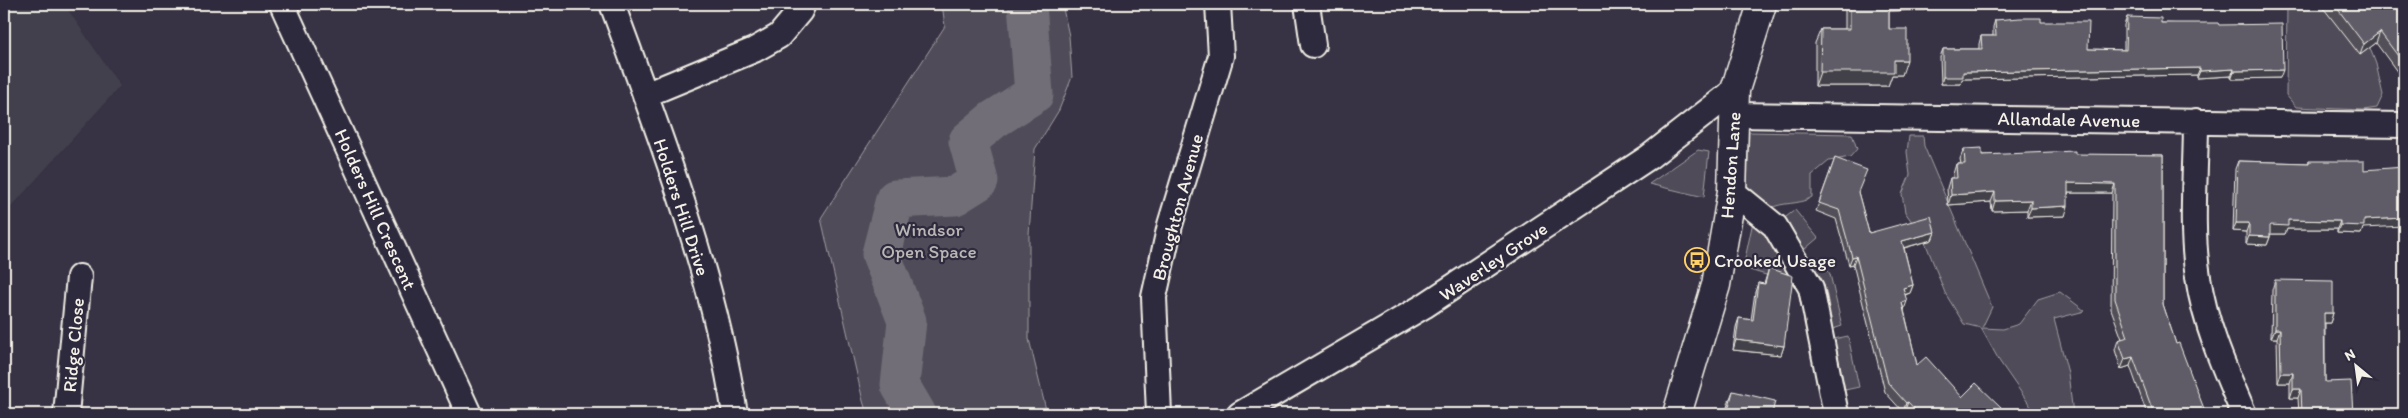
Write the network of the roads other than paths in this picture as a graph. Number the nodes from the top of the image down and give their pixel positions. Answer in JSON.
{"nodes":[{"id":1,"x":282,"y":4,"type":"edge"},
{"id":2,"x":612,"y":4,"type":"edge"},
{"id":3,"x":803,"y":4,"type":"edge"},
{"id":4,"x":1218,"y":4,"type":"edge"},
{"id":5,"x":1307,"y":4,"type":"edge"},
{"id":6,"x":1762,"y":4,"type":"edge"},
{"id":7,"x":1313,"y":45,"type":"dead end"},
{"id":8,"x":645,"y":95,"type":"junction"},
{"id":9,"x":1734,"y":102,"type":"junction"},
{"id":10,"x":2196,"y":121,"type":"junction"},
{"id":11,"x":2404,"y":125,"type":"edge"},
{"id":12,"x":1732,"y":192,"type":"junction"},
{"id":13,"x":79,"y":277,"type":"dead end"},
{"id":14,"x":66,"y":414,"type":"edge"},
{"id":15,"x":469,"y":414,"type":"edge"},
{"id":16,"x":735,"y":414,"type":"edge"},
{"id":17,"x":1159,"y":414,"type":"edge"},
{"id":18,"x":1240,"y":414,"type":"edge"},
{"id":19,"x":1677,"y":414,"type":"edge"},
{"id":20,"x":1836,"y":414,"type":"edge"},
{"id":21,"x":2244,"y":414,"type":"edge"}],
"edges":[{"from":1,"to":15,"type":"street","name":"Holders Hill Crescent"},
{"from":2,"to":8,"type":"street","name":"Holders Hill Drive"},
{"from":3,"to":8,"type":"street"},
{"from":4,"to":17,"type":"street","name":"Broughton Avenue"},
{"from":5,"to":7,"type":"street"},
{"from":6,"to":9,"type":"main road","name":"Hendon Lane"},
{"from":8,"to":16,"type":"street","name":"Holders Hill Drive"},
{"from":9,"to":10,"type":"street","name":"Allandale Avenue"},
{"from":9,"to":12,"type":"main road","name":"Hendon Lane"},
{"from":9,"to":18,"type":"street","name":"Waverley Grove"},
{"from":10,"to":11,"type":"street","name":"Allandale Avenue"},
{"from":10,"to":21,"type":"street"},
{"from":12,"to":19,"type":"main road","name":"Hendon Lane"},
{"from":12,"to":20,"type":"street"},
{"from":13,"to":14,"type":"street","name":"Ridge Close"}]}
